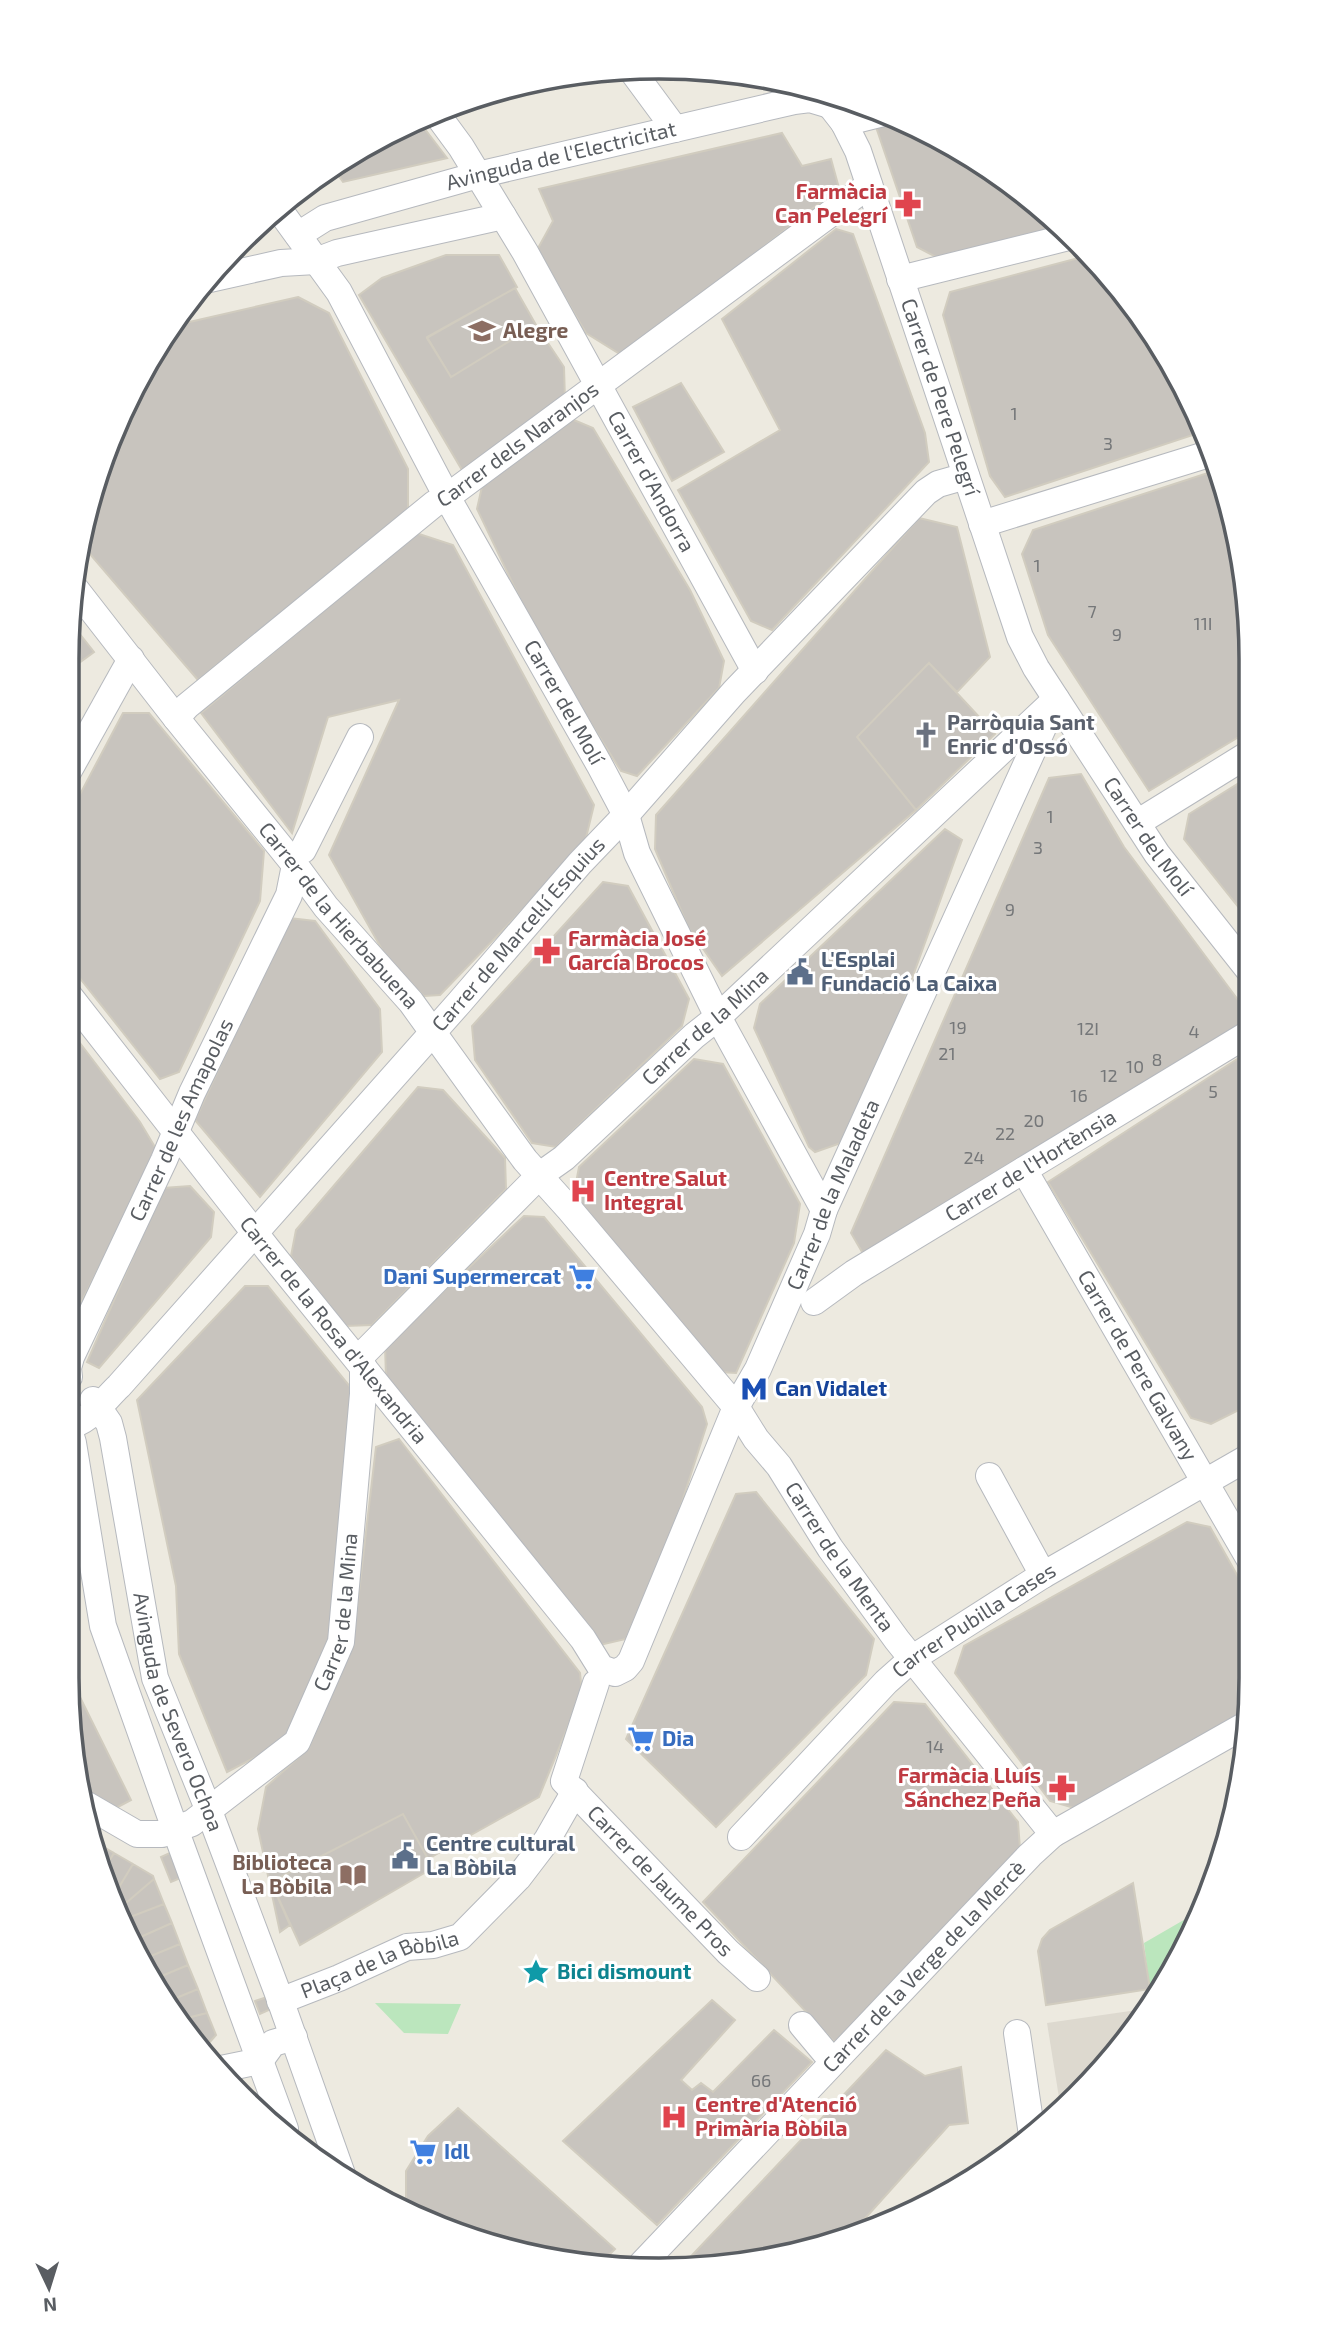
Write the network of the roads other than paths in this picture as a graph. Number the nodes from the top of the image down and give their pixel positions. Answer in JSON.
{"nodes":[{"id":1,"x":639,"y":80,"type":"edge"},
{"id":2,"x":809,"y":99,"type":"edge"},
{"id":3,"x":834,"y":107,"type":"edge"},
{"id":4,"x":442,"y":121,"type":"edge"},
{"id":5,"x":675,"y":129,"type":"junction"},
{"id":6,"x":478,"y":175,"type":"junction"},
{"id":7,"x":869,"y":186,"type":"junction"},
{"id":8,"x":284,"y":216,"type":"edge"},
{"id":9,"x":503,"y":216,"type":"junction"},
{"id":10,"x":298,"y":235,"type":"junction"},
{"id":11,"x":1059,"y":239,"type":"edge"},
{"id":12,"x":316,"y":261,"type":"junction"},
{"id":13,"x":223,"y":276,"type":"edge"},
{"id":14,"x":900,"y":279,"type":"junction"},
{"id":15,"x":597,"y":386,"type":"junction"},
{"id":16,"x":1202,"y":456,"type":"edge"},
{"id":17,"x":966,"y":476,"type":"junction"},
{"id":18,"x":447,"y":497,"type":"junction"},
{"id":19,"x":982,"y":524,"type":"junction"},
{"id":20,"x":82,"y":598,"type":"edge"},
{"id":21,"x":131,"y":659,"type":"junction"},
{"id":22,"x":755,"y":671,"type":"junction"},
{"id":23,"x":1056,"y":699,"type":"junction"},
{"id":24,"x":176,"y":719,"type":"junction"},
{"id":25,"x":359,"y":737,"type":"dead end"},
{"id":26,"x":79,"y":752,"type":"edge"},
{"id":27,"x":1239,"y":760,"type":"edge"},
{"id":28,"x":626,"y":815,"type":"junction"},
{"id":29,"x":1137,"y":823,"type":"junction"},
{"id":30,"x":299,"y":857,"type":"junction"},
{"id":31,"x":1239,"y":958,"type":"edge"},
{"id":32,"x":79,"y":1008,"type":"edge"},
{"id":33,"x":719,"y":1017,"type":"junction"},
{"id":34,"x":431,"y":1032,"type":"junction"},
{"id":35,"x":1239,"y":1039,"type":"edge"},
{"id":36,"x":176,"y":1131,"type":"junction"},
{"id":37,"x":1024,"y":1170,"type":"junction"},
{"id":38,"x":540,"y":1175,"type":"junction"},
{"id":39,"x":824,"y":1210,"type":"junction"},
{"id":40,"x":254,"y":1232,"type":"junction"},
{"id":41,"x":814,"y":1302,"type":"dead end"},
{"id":42,"x":79,"y":1340,"type":"edge"},
{"id":43,"x":360,"y":1362,"type":"junction"},
{"id":44,"x":79,"y":1381,"type":"edge"},
{"id":45,"x":736,"y":1407,"type":"junction"},
{"id":46,"x":80,"y":1417,"type":"edge"},
{"id":47,"x":1239,"y":1463,"type":"edge"},
{"id":48,"x":989,"y":1476,"type":"dead end"},
{"id":49,"x":79,"y":1480,"type":"edge"},
{"id":50,"x":1205,"y":1483,"type":"junction"},
{"id":51,"x":1239,"y":1541,"type":"edge"},
{"id":52,"x":1043,"y":1575,"type":"junction"},
{"id":53,"x":913,"y":1658,"type":"junction"},
{"id":54,"x":599,"y":1675,"type":"junction"},
{"id":55,"x":1237,"y":1730,"type":"edge"},
{"id":56,"x":570,"y":1786,"type":"junction"},
{"id":57,"x":94,"y":1809,"type":"edge"},
{"id":58,"x":209,"y":1811,"type":"junction"},
{"id":59,"x":175,"y":1829,"type":"junction"},
{"id":60,"x":1053,"y":1834,"type":"junction"},
{"id":61,"x":741,"y":1836,"type":"dead end"},
{"id":62,"x":757,"y":1978,"type":"dead end"},
{"id":63,"x":280,"y":2001,"type":"junction"},
{"id":64,"x":802,"y":2025,"type":"dead end"},
{"id":65,"x":1017,"y":2033,"type":"dead end"},
{"id":66,"x":294,"y":2037,"type":"junction"},
{"id":67,"x":260,"y":2061,"type":"junction"},
{"id":68,"x":833,"y":2062,"type":"junction"},
{"id":69,"x":229,"y":2067,"type":"edge"},
{"id":70,"x":309,"y":2078,"type":"junction"},
{"id":71,"x":271,"y":2092,"type":"junction"},
{"id":72,"x":281,"y":2118,"type":"edge"},
{"id":73,"x":1030,"y":2123,"type":"edge"},
{"id":74,"x":337,"y":2160,"type":"edge"},
{"id":75,"x":648,"y":2258,"type":"edge"}],
"edges":[{"from":1,"to":5,"type":"street"},
{"from":2,"to":5,"type":"street","name":"Avinguda de l'Electricitat"},
{"from":3,"to":7,"type":"street","name":"Carrer de Pere Pelegrí"},
{"from":4,"to":6,"type":"street","name":"Carrer d'Andorra"},
{"from":5,"to":6,"type":"street","name":"Avinguda de l'Electricitat"},
{"from":6,"to":9,"type":"street","name":"Carrer d'Andorra"},
{"from":6,"to":10,"type":"street","name":"Avinguda de l'Electricitat"},
{"from":7,"to":14,"type":"street","name":"Carrer de Pere Pelegrí"},
{"from":7,"to":15,"type":"street","name":"Carrer dels Naranjos"},
{"from":8,"to":10,"type":"street","name":"Carrer del Molí"},
{"from":9,"to":12,"type":"street","name":"Avinguda de l'Electricitat"},
{"from":9,"to":15,"type":"street","name":"Carrer d'Andorra"},
{"from":10,"to":12,"type":"street","name":"Carrer del Molí"},
{"from":11,"to":14,"type":"street"},
{"from":12,"to":13,"type":"street","name":"Avinguda de l'Electricitat"},
{"from":12,"to":18,"type":"street","name":"Carrer del Molí"},
{"from":14,"to":17,"type":"street","name":"Carrer de Pere Pelegrí"},
{"from":15,"to":18,"type":"street","name":"Carrer dels Naranjos"},
{"from":15,"to":22,"type":"street","name":"Carrer d'Andorra"},
{"from":16,"to":19,"type":"street"},
{"from":17,"to":19,"type":"street","name":"Carrer de Pere Pelegrí"},
{"from":17,"to":22,"type":"street","name":"Carrer de Marcel·lí Esquius"},
{"from":18,"to":24,"type":"street","name":"Carrer dels Naranjos"},
{"from":18,"to":28,"type":"street","name":"Carrer del Molí"},
{"from":19,"to":23,"type":"street","name":"Carrer de Pere Pelegrí"},
{"from":20,"to":21,"type":"street","name":"Carrer de la Hierbabuena"},
{"from":21,"to":24,"type":"street","name":"Carrer de la Hierbabuena"},
{"from":21,"to":26,"type":"street"},
{"from":22,"to":28,"type":"street","name":"Carrer de Marcel·lí Esquius"},
{"from":23,"to":29,"type":"street","name":"Carrer del Molí"},
{"from":23,"to":33,"type":"street","name":"Carrer de la Mina"},
{"from":23,"to":39,"type":"street","name":"Carrer de la Maladeta"},
{"from":24,"to":30,"type":"street","name":"Carrer de la Hierbabuena"},
{"from":25,"to":30,"type":"street","name":"Carrer de les Amapolas"},
{"from":27,"to":29,"type":"street"},
{"from":28,"to":33,"type":"street","name":"Carrer del Molí"},
{"from":28,"to":34,"type":"street","name":"Carrer de Marcel·lí Esquius"},
{"from":29,"to":31,"type":"street","name":"Carrer del Molí"},
{"from":30,"to":34,"type":"street","name":"Carrer de la Hierbabuena"},
{"from":30,"to":36,"type":"street","name":"Carrer de les Amapolas"},
{"from":32,"to":36,"type":"street","name":"Carrer de la Rosa d'Alexandria"},
{"from":33,"to":38,"type":"street","name":"Carrer de la Mina"},
{"from":33,"to":39,"type":"street","name":"Carrer del Molí"},
{"from":34,"to":38,"type":"street","name":"Carrer de la Hierbabuena"},
{"from":34,"to":40,"type":"street","name":"Carrer de Marcel·lí Esquius"},
{"from":35,"to":37,"type":"street","name":"Carrer de l'Hortènsia"},
{"from":36,"to":40,"type":"street","name":"Carrer de la Rosa d'Alexandria"},
{"from":36,"to":42,"type":"street","name":"Carrer de les Amapolas"},
{"from":37,"to":41,"type":"street","name":"Carrer de l'Hortènsia"},
{"from":37,"to":50,"type":"street","name":"Carrer de Pere Galvany"},
{"from":38,"to":43,"type":"street","name":"Carrer de la Mina"},
{"from":38,"to":45,"type":"street","name":"Carrer de la Hierbabuena"},
{"from":39,"to":45,"type":"street","name":"Carrer de la Maladeta"},
{"from":40,"to":43,"type":"street","name":"Carrer de la Rosa d'Alexandria"},
{"from":40,"to":46,"type":"street","name":"Carrer de Marcel·lí Esquius"},
{"from":43,"to":54,"type":"street","name":"Carrer de la Rosa d'Alexandria"},
{"from":43,"to":58,"type":"street","name":"Carrer de la Mina"},
{"from":44,"to":46,"type":"street"},
{"from":45,"to":53,"type":"street","name":"Carrer de la Menta"},
{"from":45,"to":54,"type":"street","name":"Carrer de la Maladeta"},
{"from":46,"to":58,"type":"street","name":"Avinguda de Severo Ochoa"},
{"from":47,"to":50,"type":"street","name":"Carrer Pubilla Cases"},
{"from":48,"to":52,"type":"street"},
{"from":49,"to":59,"type":"street","name":"Avinguda de Severo Ochoa"},
{"from":50,"to":51,"type":"street","name":"Carrer de Pere Galvany"},
{"from":50,"to":52,"type":"street","name":"Carrer Pubilla Cases"},
{"from":52,"to":53,"type":"street","name":"Carrer Pubilla Cases"},
{"from":53,"to":60,"type":"street","name":"Carrer de la Menta"},
{"from":53,"to":61,"type":"street","name":"Carrer Pubilla Cases"},
{"from":54,"to":56,"type":"street"},
{"from":55,"to":60,"type":"street","name":"Carrer de la Verge de la Mercè"},
{"from":56,"to":62,"type":"street","name":"Carrer de Jaume Pros"},
{"from":56,"to":63,"type":"street","name":"Plaça de la Bòbila"},
{"from":57,"to":59,"type":"street","name":"Carrer de la Mina"},
{"from":58,"to":59,"type":"street","name":"Carrer de la Mina"},
{"from":58,"to":63,"type":"street","name":"Avinguda de Severo Ochoa"},
{"from":59,"to":67,"type":"street","name":"Avinguda de Severo Ochoa"},
{"from":60,"to":68,"type":"street","name":"Carrer de la Verge de la Mercè"},
{"from":63,"to":66,"type":"street","name":"Avinguda de Severo Ochoa"},
{"from":64,"to":68,"type":"street"},
{"from":65,"to":73,"type":"street"},
{"from":66,"to":67,"type":"street"},
{"from":66,"to":70,"type":"street","name":"Avinguda de Severo Ochoa"},
{"from":67,"to":69,"type":"street"},
{"from":67,"to":71,"type":"street","name":"Avinguda de Severo Ochoa"},
{"from":68,"to":75,"type":"street","name":"Carrer de la Verge de la Mercè"},
{"from":70,"to":71,"type":"street"},
{"from":70,"to":74,"type":"street","name":"Avinguda de Severo Ochoa"},
{"from":71,"to":72,"type":"street","name":"Avinguda de Severo Ochoa"}]}
